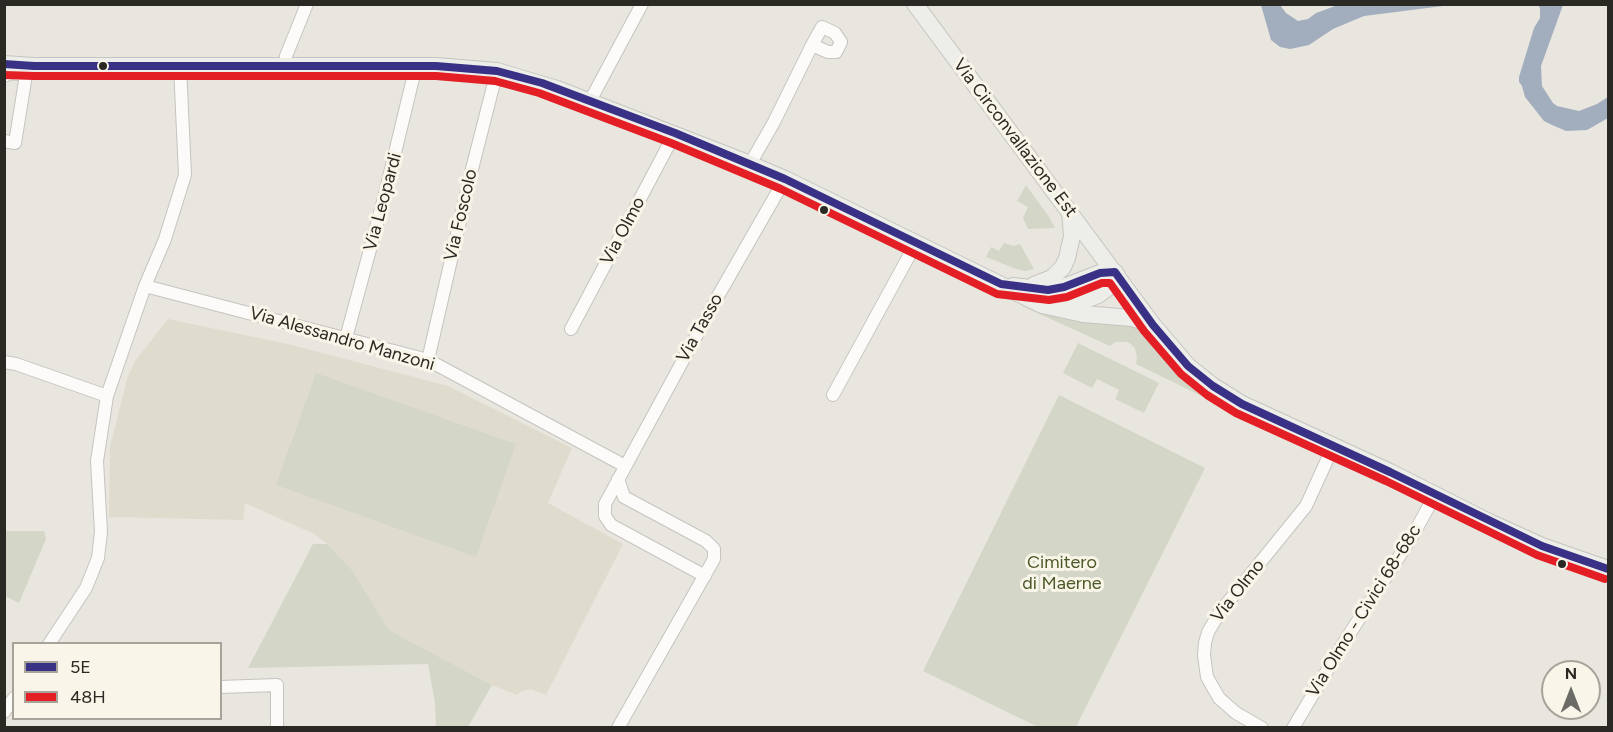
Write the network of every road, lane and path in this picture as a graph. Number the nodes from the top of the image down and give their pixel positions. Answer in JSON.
{"nodes":[{"id":1,"x":308,"y":4,"type":"edge"},
{"id":2,"x":642,"y":4,"type":"edge"},
{"id":3,"x":915,"y":4,"type":"edge"},
{"id":4,"x":812,"y":45,"type":"dead end"},
{"id":5,"x":4,"y":64,"type":"edge"},
{"id":6,"x":285,"y":65,"type":"junction"},
{"id":7,"x":180,"y":66,"type":"junction"},
{"id":8,"x":416,"y":66,"type":"junction"},
{"id":9,"x":497,"y":71,"type":"junction"},
{"id":10,"x":4,"y":76,"type":"edge"},
{"id":11,"x":590,"y":101,"type":"junction"},
{"id":12,"x":675,"y":133,"type":"junction"},
{"id":13,"x":4,"y":141,"type":"edge"},
{"id":14,"x":750,"y":164,"type":"junction"},
{"id":15,"x":785,"y":179,"type":"junction"},
{"id":16,"x":1070,"y":211,"type":"junction"},
{"id":17,"x":916,"y":243,"type":"junction"},
{"id":18,"x":1116,"y":273,"type":"junction"},
{"id":19,"x":1000,"y":284,"type":"junction"},
{"id":20,"x":145,"y":286,"type":"junction"},
{"id":21,"x":1023,"y":288,"type":"junction"},
{"id":22,"x":1055,"y":309,"type":"junction"},
{"id":23,"x":1153,"y":324,"type":"junction"},
{"id":24,"x":571,"y":329,"type":"dead end"},
{"id":25,"x":346,"y":338,"type":"junction"},
{"id":26,"x":428,"y":360,"type":"junction"},
{"id":27,"x":4,"y":362,"type":"edge"},
{"id":28,"x":833,"y":395,"type":"dead end"},
{"id":29,"x":107,"y":396,"type":"junction"},
{"id":30,"x":1333,"y":447,"type":"junction"},
{"id":31,"x":626,"y":466,"type":"junction"},
{"id":32,"x":618,"y":479,"type":"junction"},
{"id":33,"x":1435,"y":495,"type":"junction"},
{"id":34,"x":1608,"y":569,"type":"edge"},
{"id":35,"x":705,"y":576,"type":"junction"},
{"id":36,"x":51,"y":642,"type":"edge"},
{"id":37,"x":222,"y":687,"type":"edge"},
{"id":38,"x":277,"y":728,"type":"edge"},
{"id":39,"x":618,"y":728,"type":"edge"},
{"id":40,"x":1262,"y":728,"type":"edge"},
{"id":41,"x":1293,"y":728,"type":"edge"}],
"edges":[{"from":1,"to":6,"type":"street"},
{"from":2,"to":11,"type":"street"},
{"from":3,"to":16,"type":"street","name":"Via Circonvallazione Est"},
{"from":4,"to":14,"type":"street"},
{"from":5,"to":7,"type":"street"},
{"from":6,"to":7,"type":"street"},
{"from":6,"to":8,"type":"street"},
{"from":7,"to":20,"type":"street"},
{"from":8,"to":9,"type":"street"},
{"from":8,"to":25,"type":"street","name":"Via Leopardi"},
{"from":9,"to":11,"type":"street"},
{"from":9,"to":26,"type":"street","name":"Via Foscolo"},
{"from":10,"to":13,"type":"street"},
{"from":11,"to":12,"type":"street"},
{"from":12,"to":14,"type":"street"},
{"from":12,"to":24,"type":"street","name":"Via Olmo"},
{"from":14,"to":15,"type":"street"},
{"from":15,"to":17,"type":"street"},
{"from":15,"to":31,"type":"street","name":"Via Tasso"},
{"from":16,"to":18,"type":"street","name":"Via Circonvallazione Est"},
{"from":16,"to":21,"type":"street"},
{"from":17,"to":19,"type":"street"},
{"from":17,"to":28,"type":"street"},
{"from":18,"to":21,"type":"street"},
{"from":18,"to":22,"type":"street"},
{"from":18,"to":23,"type":"street"},
{"from":19,"to":21,"type":"street"},
{"from":19,"to":22,"type":"street"},
{"from":20,"to":25,"type":"street","name":"Via Alessandro Manzoni"},
{"from":20,"to":29,"type":"street"},
{"from":22,"to":23,"type":"street"},
{"from":23,"to":30,"type":"street"},
{"from":25,"to":26,"type":"street","name":"Via Alessandro Manzoni"},
{"from":26,"to":31,"type":"street","name":"Via Alessandro Manzoni"},
{"from":27,"to":29,"type":"street"},
{"from":29,"to":36,"type":"street"},
{"from":30,"to":33,"type":"street"},
{"from":30,"to":40,"type":"street","name":"Via Olmo"},
{"from":31,"to":32,"type":"street","name":"Via Tasso"},
{"from":32,"to":35,"type":"street"},
{"from":32,"to":35,"type":"street","name":"Via Tasso"},
{"from":33,"to":34,"type":"street"},
{"from":33,"to":41,"type":"street","name":"Via Olmo - Civici 68-68c"},
{"from":35,"to":39,"type":"street"},
{"from":37,"to":38,"type":"street"}]}
